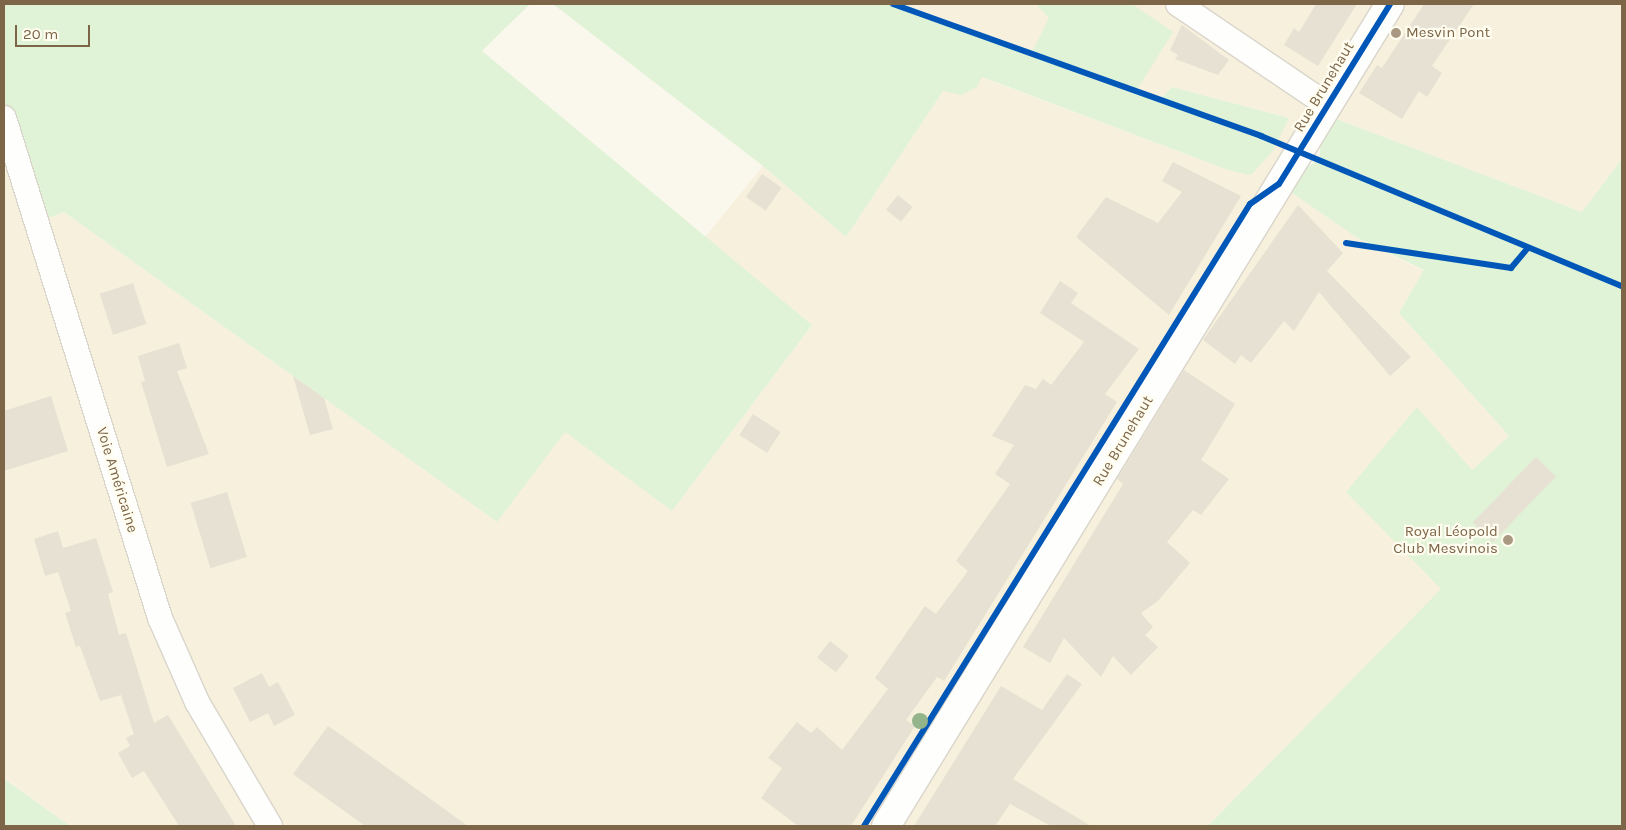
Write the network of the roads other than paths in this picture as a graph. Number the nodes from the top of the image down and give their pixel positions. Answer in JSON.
{"nodes":[{"id":1,"x":1178,"y":4,"type":"edge"},
{"id":2,"x":1390,"y":4,"type":"edge"},
{"id":3,"x":1327,"y":105,"type":"junction"},
{"id":4,"x":4,"y":118,"type":"edge"},
{"id":5,"x":270,"y":826,"type":"edge"},
{"id":6,"x":886,"y":826,"type":"edge"}],
"edges":[{"from":1,"to":3,"type":"street"},
{"from":2,"to":3,"type":"street","name":"Rue Brunehaut"},
{"from":3,"to":6,"type":"street","name":"Rue Brunehaut"},
{"from":4,"to":5,"type":"street","name":"Voie Américaine"}]}
